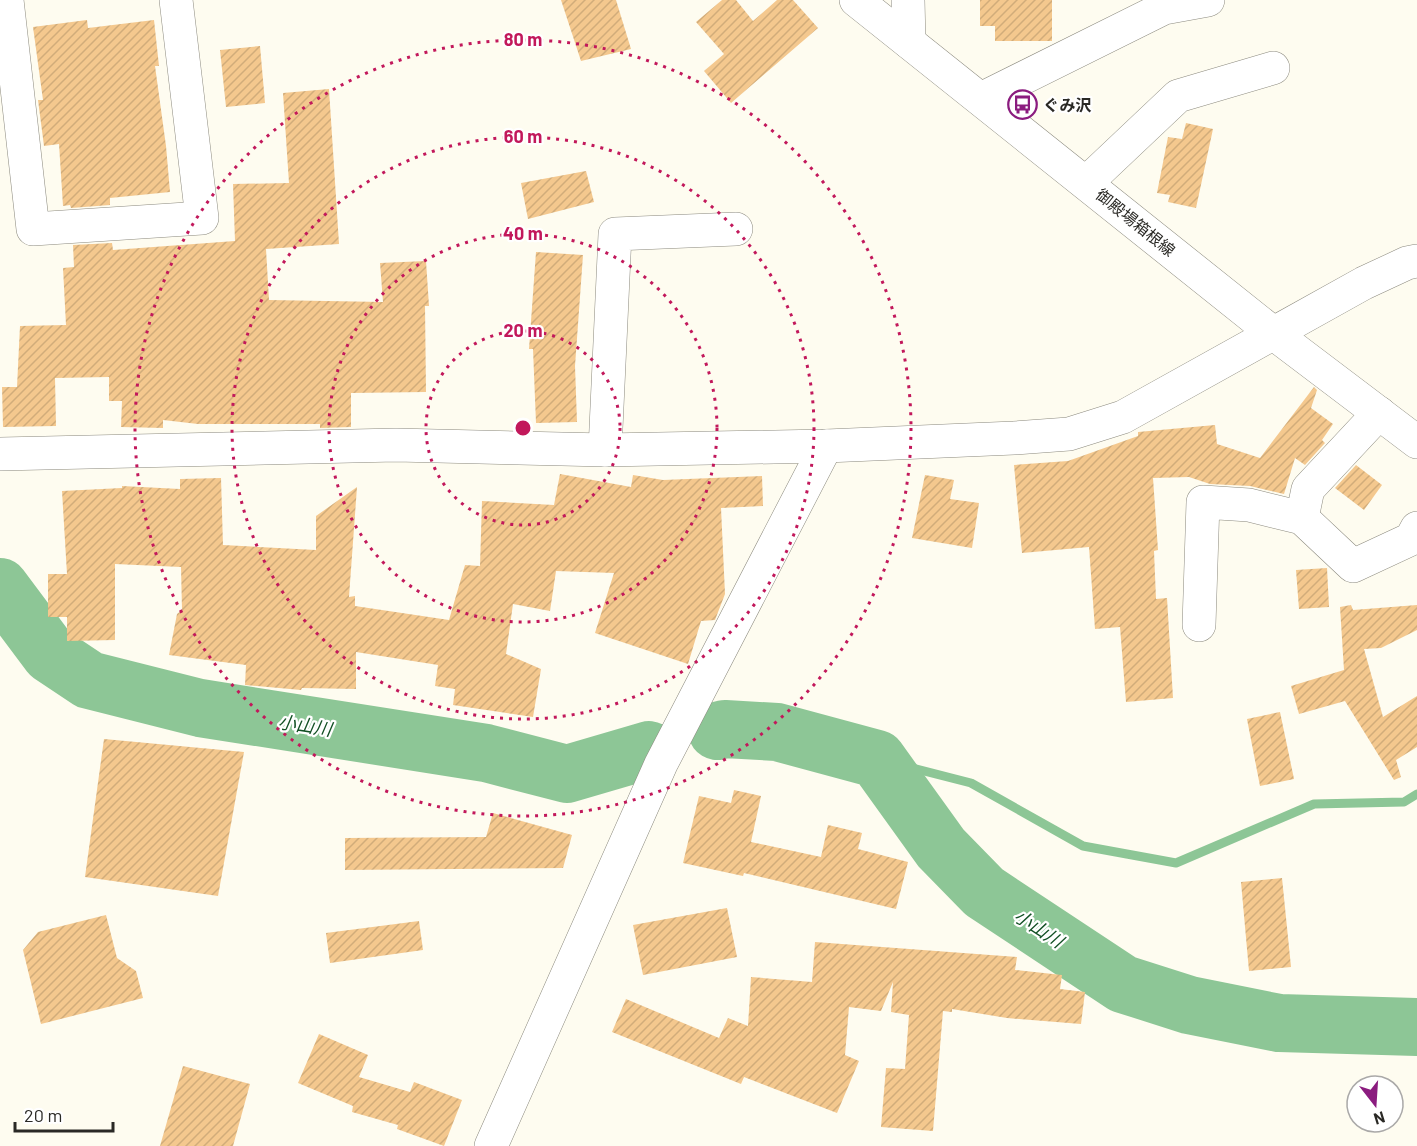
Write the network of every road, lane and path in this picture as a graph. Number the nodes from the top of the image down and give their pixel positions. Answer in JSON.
{"nodes":[{"id":1,"x":7,"y":0,"type":"edge"},
{"id":2,"x":176,"y":0,"type":"edge"},
{"id":3,"x":856,"y":0,"type":"edge"},
{"id":4,"x":908,"y":0,"type":"edge"},
{"id":5,"x":1208,"y":0,"type":"edge"},
{"id":6,"x":909,"y":42,"type":"junction"},
{"id":7,"x":1274,"y":69,"type":"dead end"},
{"id":8,"x":981,"y":99,"type":"junction"},
{"id":9,"x":1086,"y":183,"type":"junction"},
{"id":10,"x":736,"y":229,"type":"dead end"},
{"id":11,"x":1417,"y":261,"type":"edge"},
{"id":12,"x":1274,"y":333,"type":"junction"},
{"id":13,"x":1379,"y":414,"type":"junction"},
{"id":14,"x":1417,"y":442,"type":"edge"},
{"id":15,"x":826,"y":446,"type":"junction"},
{"id":16,"x":605,"y":450,"type":"junction"},
{"id":17,"x":0,"y":454,"type":"edge"},
{"id":18,"x":1302,"y":518,"type":"junction"},
{"id":19,"x":1417,"y":528,"type":"edge"},
{"id":20,"x":1199,"y":625,"type":"dead end"},
{"id":21,"x":491,"y":1146,"type":"edge"}],
"edges":[{"from":1,"to":2,"type":"street"},
{"from":3,"to":6,"type":"street","name":"御殿場箱根線"},
{"from":4,"to":6,"type":"street"},
{"from":5,"to":8,"type":"street"},
{"from":6,"to":8,"type":"street","name":"御殿場箱根線"},
{"from":7,"to":9,"type":"street"},
{"from":8,"to":9,"type":"street","name":"御殿場箱根線"},
{"from":9,"to":12,"type":"street","name":"御殿場箱根線"},
{"from":10,"to":16,"type":"street"},
{"from":11,"to":12,"type":"street"},
{"from":12,"to":13,"type":"street","name":"御殿場箱根線"},
{"from":12,"to":15,"type":"street"},
{"from":13,"to":14,"type":"street","name":"御殿場箱根線"},
{"from":13,"to":18,"type":"street"},
{"from":15,"to":16,"type":"street"},
{"from":15,"to":21,"type":"street"},
{"from":16,"to":17,"type":"street"},
{"from":18,"to":19,"type":"street"},
{"from":18,"to":20,"type":"street"}]}
